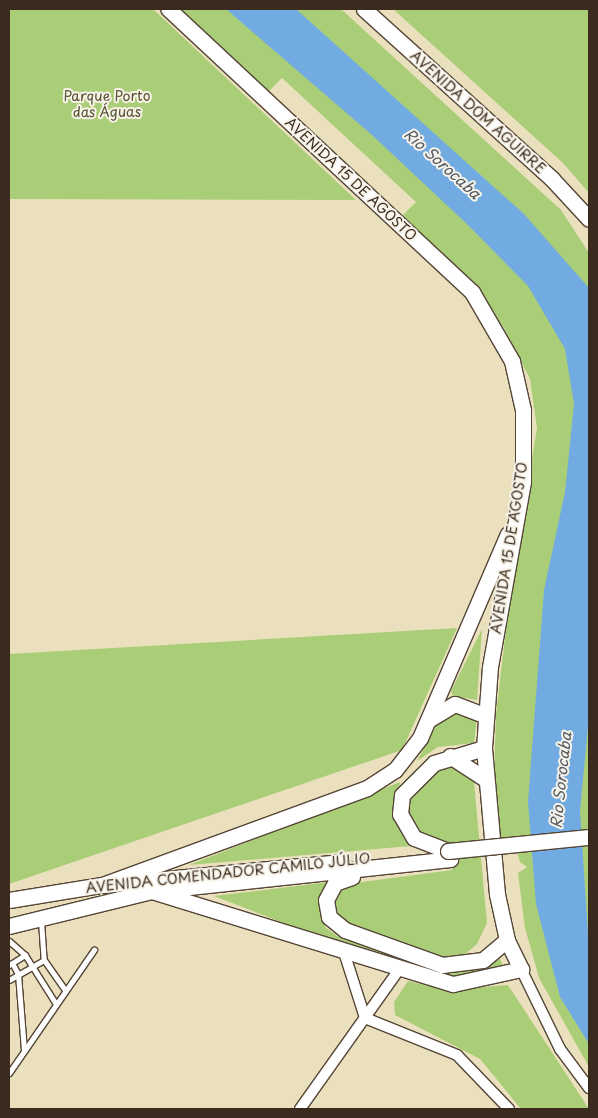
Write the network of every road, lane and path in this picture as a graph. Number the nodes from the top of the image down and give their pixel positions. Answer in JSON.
{"nodes":[{"id":1,"x":168,"y":9,"type":"edge"},
{"id":2,"x":364,"y":9,"type":"edge"},
{"id":3,"x":589,"y":219,"type":"edge"},
{"id":4,"x":517,"y":515,"type":"junction"},
{"id":5,"x":486,"y":716,"type":"junction"},
{"id":6,"x":428,"y":720,"type":"junction"},
{"id":7,"x":484,"y":748,"type":"junction"},
{"id":8,"x":450,"y":756,"type":"junction"},
{"id":9,"x":485,"y":779,"type":"junction"},
{"id":10,"x":589,"y":837,"type":"edge"},
{"id":11,"x":589,"y":844,"type":"edge"},
{"id":12,"x":449,"y":855,"type":"junction"},
{"id":13,"x":426,"y":862,"type":"junction"},
{"id":14,"x":102,"y":885,"type":"junction"},
{"id":15,"x":152,"y":891,"type":"junction"},
{"id":16,"x":9,"y":900,"type":"edge"},
{"id":17,"x":40,"y":916,"type":"junction"},
{"id":18,"x":9,"y":926,"type":"edge"},
{"id":19,"x":507,"y":940,"type":"junction"},
{"id":20,"x":9,"y":941,"type":"edge"},
{"id":21,"x":343,"y":949,"type":"junction"},
{"id":22,"x":94,"y":950,"type":"dead end"},
{"id":23,"x":493,"y":954,"type":"junction"},
{"id":24,"x":25,"y":955,"type":"junction"},
{"id":25,"x":44,"y":960,"type":"junction"},
{"id":26,"x":10,"y":964,"type":"edge"},
{"id":27,"x":31,"y":965,"type":"junction"},
{"id":28,"x":519,"y":965,"type":"junction"},
{"id":29,"x":401,"y":968,"type":"junction"},
{"id":30,"x":18,"y":974,"type":"junction"},
{"id":31,"x":9,"y":980,"type":"edge"},
{"id":32,"x":65,"y":990,"type":"junction"},
{"id":33,"x":56,"y":1004,"type":"junction"},
{"id":34,"x":365,"y":1018,"type":"junction"},
{"id":35,"x":24,"y":1050,"type":"junction"},
{"id":36,"x":9,"y":1073,"type":"edge"},
{"id":37,"x":589,"y":1088,"type":"edge"},
{"id":38,"x":300,"y":1109,"type":"edge"},
{"id":39,"x":509,"y":1109,"type":"edge"}],
"edges":[{"from":1,"to":4,"type":"main road","name":"AVENIDA 15 DE AGOSTO"},
{"from":2,"to":3,"type":"main road","name":"AVENIDA DOM AGUIRRE"},
{"from":4,"to":5,"type":"main road","name":"AVENIDA 15 DE AGOSTO"},
{"from":4,"to":6,"type":"main road"},
{"from":5,"to":6,"type":"main road"},
{"from":5,"to":7,"type":"main road","name":"AVENIDA 15 DE AGOSTO"},
{"from":6,"to":14,"type":"main road"},
{"from":7,"to":8,"type":"main road"},
{"from":7,"to":9,"type":"main road","name":"AVENIDA 15 DE AGOSTO"},
{"from":8,"to":9,"type":"main road"},
{"from":8,"to":12,"type":"main road"},
{"from":9,"to":19,"type":"main road","name":"AVENIDA 15 DE AGOSTO"},
{"from":10,"to":12,"type":"main road","bridge":true},
{"from":11,"to":12,"type":"main road"},
{"from":12,"to":13,"type":"main road","name":"AVENIDA COMENDADOR CAMILO JÚLIO"},
{"from":12,"to":14,"type":"main road","name":"AVENIDA COMENDADOR CAMILO JÚLIO"},
{"from":13,"to":15,"type":"main road","name":"AVENIDA COMENDADOR CAMILO JÚLIO"},
{"from":13,"to":23,"type":"main road"},
{"from":14,"to":16,"type":"main road","name":"AVENIDA COMENDADOR CAMILO JÚLIO"},
{"from":15,"to":17,"type":"main road","name":"AVENIDA COMENDADOR CAMILO JÚLIO"},
{"from":15,"to":21,"type":"main road","name":"AVENIDA COMENDADOR CAMILO JÚLIO"},
{"from":17,"to":18,"type":"main road","name":"AVENIDA COMENDADOR CAMILO JÚLIO"},
{"from":17,"to":25,"type":"lane"},
{"from":19,"to":23,"type":"main road"},
{"from":19,"to":28,"type":"main road","name":"AVENIDA 15 DE AGOSTO"},
{"from":20,"to":24,"type":"lane"},
{"from":21,"to":29,"type":"main road","name":"AVENIDA COMENDADOR CAMILO JÚLIO"},
{"from":21,"to":34,"type":"street"},
{"from":22,"to":32,"type":"lane"},
{"from":23,"to":28,"type":"main road"},
{"from":24,"to":26,"type":"lane"},
{"from":24,"to":27,"type":"lane"},
{"from":25,"to":27,"type":"lane"},
{"from":25,"to":32,"type":"lane"},
{"from":26,"to":30,"type":"lane"},
{"from":27,"to":30,"type":"lane"},
{"from":27,"to":33,"type":"lane"},
{"from":28,"to":29,"type":"main road","name":"AVENIDA COMENDADOR CAMILO JÚLIO"},
{"from":28,"to":37,"type":"street","name":"AVENIDA 15 DE AGOSTO"},
{"from":29,"to":34,"type":"street"},
{"from":30,"to":31,"type":"lane"},
{"from":30,"to":35,"type":"lane"},
{"from":32,"to":33,"type":"lane"},
{"from":33,"to":35,"type":"lane"},
{"from":34,"to":38,"type":"street"},
{"from":34,"to":39,"type":"street"},
{"from":35,"to":36,"type":"lane"}]}
